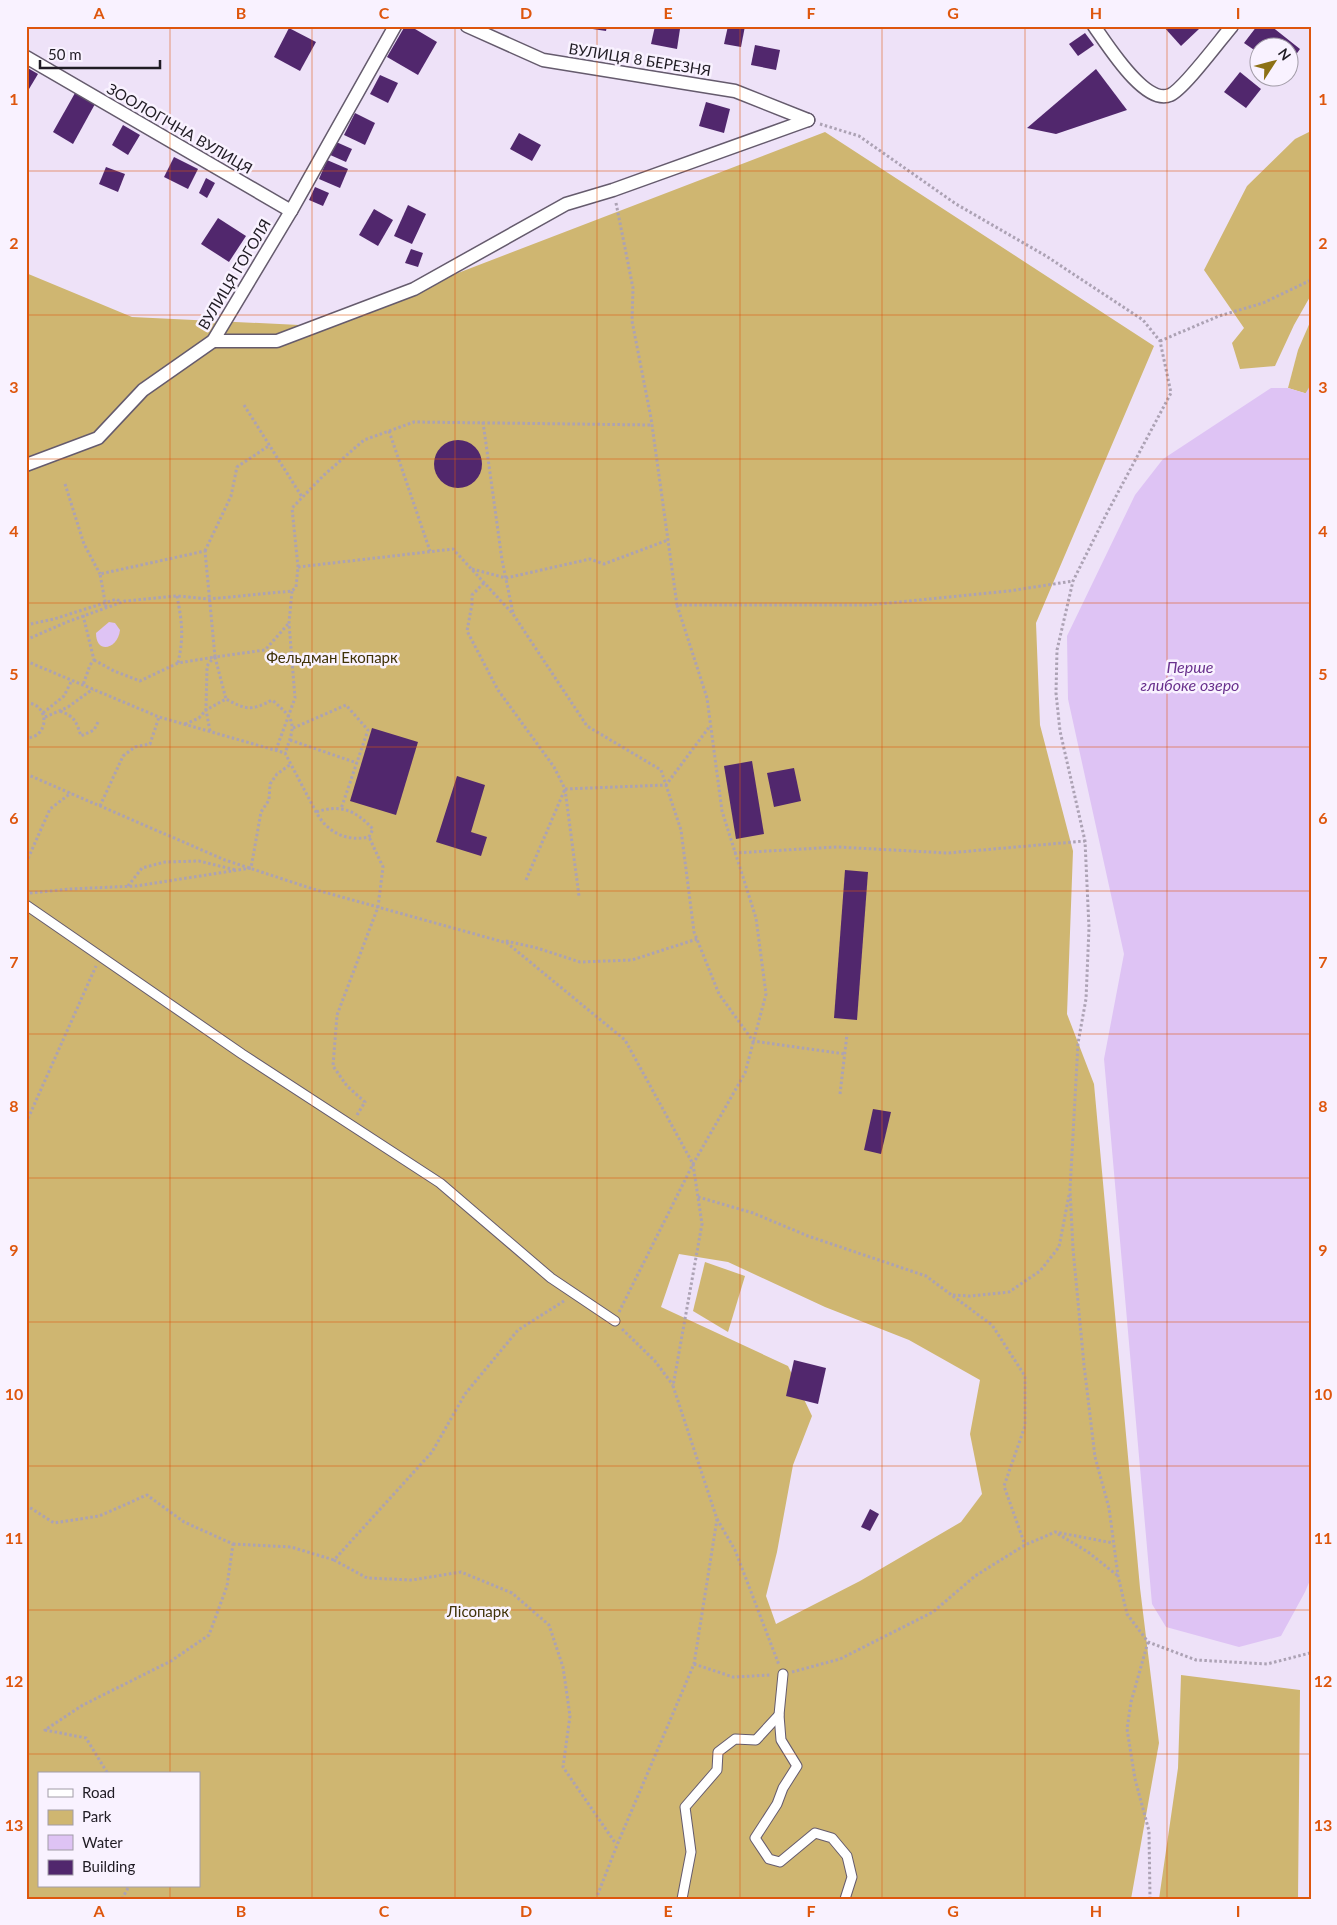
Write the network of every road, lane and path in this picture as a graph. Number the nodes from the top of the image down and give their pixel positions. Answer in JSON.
{"nodes":[{"id":1,"x":396,"y":26,"type":"edge"},
{"id":2,"x":467,"y":26,"type":"edge"},
{"id":3,"x":1094,"y":26,"type":"edge"},
{"id":4,"x":1232,"y":26,"type":"edge"},
{"id":5,"x":26,"y":57,"type":"edge"},
{"id":6,"x":808,"y":120,"type":"junction"},
{"id":7,"x":613,"y":190,"type":"junction"},
{"id":8,"x":291,"y":211,"type":"junction"},
{"id":9,"x":1311,"y":280,"type":"edge"},
{"id":10,"x":213,"y":341,"type":"junction"},
{"id":11,"x":1160,"y":341,"type":"junction"},
{"id":12,"x":244,"y":405,"type":"dead end"},
{"id":13,"x":483,"y":422,"type":"junction"},
{"id":14,"x":652,"y":425,"type":"junction"},
{"id":15,"x":390,"y":431,"type":"junction"},
{"id":16,"x":270,"y":444,"type":"junction"},
{"id":17,"x":26,"y":465,"type":"edge"},
{"id":18,"x":65,"y":484,"type":"dead end"},
{"id":19,"x":302,"y":497,"type":"junction"},
{"id":20,"x":668,"y":540,"type":"junction"},
{"id":21,"x":205,"y":551,"type":"junction"},
{"id":22,"x":430,"y":552,"type":"junction"},
{"id":23,"x":298,"y":567,"type":"junction"},
{"id":24,"x":471,"y":569,"type":"junction"},
{"id":25,"x":100,"y":574,"type":"junction"},
{"id":26,"x":506,"y":578,"type":"junction"},
{"id":27,"x":1073,"y":581,"type":"junction"},
{"id":28,"x":484,"y":583,"type":"junction"},
{"id":29,"x":292,"y":591,"type":"junction"},
{"id":30,"x":177,"y":596,"type":"junction"},
{"id":31,"x":209,"y":599,"type":"junction"},
{"id":32,"x":105,"y":602,"type":"junction"},
{"id":33,"x":121,"y":602,"type":"junction"},
{"id":34,"x":677,"y":605,"type":"junction"},
{"id":35,"x":106,"y":608,"type":"junction"},
{"id":36,"x":82,"y":610,"type":"junction"},
{"id":37,"x":513,"y":614,"type":"junction"},
{"id":38,"x":83,"y":616,"type":"junction"},
{"id":39,"x":49,"y":620,"type":"junction"},
{"id":40,"x":289,"y":624,"type":"junction"},
{"id":41,"x":26,"y":625,"type":"edge"},
{"id":42,"x":51,"y":629,"type":"junction"},
{"id":43,"x":26,"y":640,"type":"edge"},
{"id":44,"x":215,"y":657,"type":"junction"},
{"id":45,"x":94,"y":660,"type":"junction"},
{"id":46,"x":26,"y":661,"type":"edge"},
{"id":47,"x":178,"y":663,"type":"junction"},
{"id":48,"x":72,"y":680,"type":"junction"},
{"id":49,"x":83,"y":685,"type":"junction"},
{"id":50,"x":93,"y":689,"type":"junction"},
{"id":51,"x":226,"y":699,"type":"junction"},
{"id":52,"x":26,"y":703,"type":"edge"},
{"id":53,"x":206,"y":710,"type":"junction"},
{"id":54,"x":60,"y":711,"type":"junction"},
{"id":55,"x":289,"y":714,"type":"junction"},
{"id":56,"x":44,"y":715,"type":"junction"},
{"id":57,"x":159,"y":717,"type":"junction"},
{"id":58,"x":99,"y":720,"type":"dead end"},
{"id":59,"x":185,"y":724,"type":"junction"},
{"id":60,"x":711,"y":725,"type":"junction"},
{"id":61,"x":293,"y":728,"type":"junction"},
{"id":62,"x":210,"y":731,"type":"junction"},
{"id":63,"x":26,"y":738,"type":"edge"},
{"id":64,"x":290,"y":740,"type":"junction"},
{"id":65,"x":276,"y":750,"type":"junction"},
{"id":66,"x":285,"y":753,"type":"junction"},
{"id":67,"x":357,"y":763,"type":"junction"},
{"id":68,"x":291,"y":764,"type":"junction"},
{"id":69,"x":26,"y":774,"type":"edge"},
{"id":70,"x":666,"y":785,"type":"junction"},
{"id":71,"x":565,"y":789,"type":"junction"},
{"id":72,"x":70,"y":793,"type":"junction"},
{"id":73,"x":100,"y":806,"type":"junction"},
{"id":74,"x":341,"y":809,"type":"junction"},
{"id":75,"x":316,"y":812,"type":"junction"},
{"id":76,"x":369,"y":837,"type":"junction"},
{"id":77,"x":1085,"y":841,"type":"junction"},
{"id":78,"x":734,"y":853,"type":"junction"},
{"id":79,"x":26,"y":863,"type":"edge"},
{"id":80,"x":251,"y":868,"type":"junction"},
{"id":81,"x":239,"y":870,"type":"junction"},
{"id":82,"x":526,"y":880,"type":"dead end"},
{"id":83,"x":127,"y":886,"type":"junction"},
{"id":84,"x":26,"y":894,"type":"edge"},
{"id":85,"x":579,"y":896,"type":"dead end"},
{"id":86,"x":26,"y":905,"type":"edge"},
{"id":87,"x":378,"y":907,"type":"junction"},
{"id":88,"x":484,"y":937,"type":"junction"},
{"id":89,"x":697,"y":939,"type":"junction"},
{"id":90,"x":100,"y":956,"type":"junction"},
{"id":91,"x":847,"y":1034,"type":"dead end"},
{"id":92,"x":753,"y":1041,"type":"junction"},
{"id":93,"x":845,"y":1054,"type":"junction"},
{"id":94,"x":840,"y":1094,"type":"dead end"},
{"id":95,"x":26,"y":1123,"type":"edge"},
{"id":96,"x":351,"y":1125,"type":"junction"},
{"id":97,"x":693,"y":1164,"type":"junction"},
{"id":98,"x":1070,"y":1190,"type":"junction"},
{"id":99,"x":698,"y":1197,"type":"junction"},
{"id":100,"x":576,"y":1295,"type":"junction"},
{"id":101,"x":951,"y":1295,"type":"junction"},
{"id":102,"x":615,"y":1321,"type":"junction"},
{"id":103,"x":673,"y":1386,"type":"junction"},
{"id":104,"x":26,"y":1505,"type":"edge"},
{"id":105,"x":717,"y":1519,"type":"junction"},
{"id":106,"x":1055,"y":1532,"type":"junction"},
{"id":107,"x":1113,"y":1542,"type":"junction"},
{"id":108,"x":233,"y":1544,"type":"junction"},
{"id":109,"x":1025,"y":1545,"type":"junction"},
{"id":110,"x":334,"y":1560,"type":"junction"},
{"id":111,"x":1118,"y":1576,"type":"junction"},
{"id":112,"x":1148,"y":1642,"type":"junction"},
{"id":113,"x":1310,"y":1653,"type":"edge"},
{"id":114,"x":694,"y":1664,"type":"junction"},
{"id":115,"x":783,"y":1674,"type":"junction"},
{"id":116,"x":778,"y":1715,"type":"junction"},
{"id":117,"x":107,"y":1772,"type":"edge"},
{"id":118,"x":617,"y":1845,"type":"junction"},
{"id":119,"x":596,"y":1899,"type":"edge"},
{"id":120,"x":682,"y":1899,"type":"edge"},
{"id":121,"x":845,"y":1899,"type":"edge"},
{"id":122,"x":1150,"y":1899,"type":"edge"}],
"edges":[{"from":1,"to":8,"type":"street","name":"ВУЛИЦЯ ГОГОЛЯ"},
{"from":2,"to":6,"type":"street","name":"ВУЛИЦЯ 8 БЕРЕЗНЯ"},
{"from":3,"to":4,"type":"street"},
{"from":5,"to":8,"type":"street","name":"ЗООЛОГІЧНА ВУЛИЦЯ"},
{"from":6,"to":7,"type":"street"},
{"from":6,"to":11,"type":"path"},
{"from":7,"to":10,"type":"street"},
{"from":7,"to":14,"type":"path"},
{"from":8,"to":10,"type":"street","name":"ВУЛИЦЯ ГОГОЛЯ"},
{"from":9,"to":11,"type":"path"},
{"from":10,"to":17,"type":"street","name":"ВУЛИЦЯ ГОГОЛЯ"},
{"from":11,"to":27,"type":"path"},
{"from":12,"to":16,"type":"path"},
{"from":13,"to":14,"type":"path"},
{"from":13,"to":15,"type":"path"},
{"from":13,"to":26,"type":"path"},
{"from":14,"to":20,"type":"path"},
{"from":15,"to":19,"type":"path"},
{"from":15,"to":22,"type":"path"},
{"from":16,"to":19,"type":"path"},
{"from":16,"to":21,"type":"path"},
{"from":18,"to":25,"type":"path"},
{"from":19,"to":23,"type":"path"},
{"from":20,"to":26,"type":"path"},
{"from":20,"to":34,"type":"path"},
{"from":21,"to":25,"type":"path"},
{"from":21,"to":31,"type":"path"},
{"from":22,"to":23,"type":"path"},
{"from":22,"to":24,"type":"path"},
{"from":23,"to":29,"type":"path"},
{"from":24,"to":26,"type":"path"},
{"from":24,"to":28,"type":"path"},
{"from":25,"to":32,"type":"path"},
{"from":26,"to":37,"type":"path"},
{"from":27,"to":34,"type":"path"},
{"from":27,"to":77,"type":"path"},
{"from":28,"to":37,"type":"path"},
{"from":28,"to":71,"type":"path"},
{"from":29,"to":31,"type":"path"},
{"from":29,"to":40,"type":"path"},
{"from":30,"to":31,"type":"path"},
{"from":30,"to":33,"type":"path"},
{"from":30,"to":47,"type":"path"},
{"from":31,"to":44,"type":"path"},
{"from":32,"to":33,"type":"path"},
{"from":32,"to":35,"type":"path"},
{"from":32,"to":36,"type":"path"},
{"from":33,"to":35,"type":"path"},
{"from":34,"to":60,"type":"path"},
{"from":35,"to":38,"type":"path"},
{"from":36,"to":38,"type":"path"},
{"from":36,"to":39,"type":"path"},
{"from":37,"to":70,"type":"path"},
{"from":38,"to":42,"type":"path"},
{"from":38,"to":45,"type":"path"},
{"from":39,"to":41,"type":"path"},
{"from":39,"to":42,"type":"path"},
{"from":40,"to":44,"type":"path"},
{"from":40,"to":55,"type":"path"},
{"from":42,"to":43,"type":"path"},
{"from":44,"to":47,"type":"path"},
{"from":44,"to":51,"type":"path"},
{"from":44,"to":53,"type":"path"},
{"from":45,"to":47,"type":"path"},
{"from":45,"to":49,"type":"path"},
{"from":46,"to":48,"type":"path"},
{"from":48,"to":49,"type":"path"},
{"from":48,"to":56,"type":"path"},
{"from":49,"to":50,"type":"path"},
{"from":50,"to":54,"type":"path"},
{"from":50,"to":57,"type":"path"},
{"from":51,"to":53,"type":"path"},
{"from":51,"to":55,"type":"path"},
{"from":52,"to":56,"type":"path"},
{"from":53,"to":59,"type":"path"},
{"from":53,"to":62,"type":"path"},
{"from":54,"to":56,"type":"path"},
{"from":54,"to":58,"type":"path"},
{"from":55,"to":61,"type":"path"},
{"from":55,"to":65,"type":"path"},
{"from":56,"to":63,"type":"path"},
{"from":57,"to":59,"type":"path"},
{"from":57,"to":73,"type":"path"},
{"from":59,"to":62,"type":"path"},
{"from":60,"to":70,"type":"path"},
{"from":60,"to":78,"type":"path"},
{"from":61,"to":64,"type":"path"},
{"from":61,"to":67,"type":"path"},
{"from":62,"to":65,"type":"path"},
{"from":64,"to":66,"type":"path"},
{"from":64,"to":67,"type":"path"},
{"from":65,"to":66,"type":"path"},
{"from":66,"to":68,"type":"path"},
{"from":67,"to":74,"type":"path"},
{"from":68,"to":75,"type":"path"},
{"from":68,"to":80,"type":"path"},
{"from":69,"to":72,"type":"path"},
{"from":70,"to":71,"type":"path"},
{"from":70,"to":89,"type":"path"},
{"from":71,"to":82,"type":"path"},
{"from":71,"to":85,"type":"path"},
{"from":72,"to":73,"type":"path"},
{"from":72,"to":79,"type":"path"},
{"from":73,"to":80,"type":"path"},
{"from":74,"to":75,"type":"path"},
{"from":74,"to":76,"type":"path"},
{"from":75,"to":76,"type":"path"},
{"from":76,"to":87,"type":"path"},
{"from":77,"to":78,"type":"path"},
{"from":77,"to":98,"type":"path"},
{"from":78,"to":92,"type":"path"},
{"from":80,"to":81,"type":"path"},
{"from":80,"to":87,"type":"path"},
{"from":81,"to":83,"type":"path"},
{"from":81,"to":83,"type":"path"},
{"from":83,"to":84,"type":"path"},
{"from":86,"to":90,"type":"street"},
{"from":87,"to":88,"type":"path"},
{"from":87,"to":96,"type":"path"},
{"from":88,"to":89,"type":"path"},
{"from":88,"to":97,"type":"path"},
{"from":89,"to":92,"type":"path"},
{"from":90,"to":95,"type":"path"},
{"from":90,"to":96,"type":"street"},
{"from":91,"to":93,"type":"path"},
{"from":92,"to":93,"type":"path"},
{"from":92,"to":97,"type":"path"},
{"from":93,"to":94,"type":"path"},
{"from":96,"to":100,"type":"street"},
{"from":97,"to":99,"type":"path"},
{"from":97,"to":102,"type":"path"},
{"from":98,"to":101,"type":"path"},
{"from":98,"to":107,"type":"path"},
{"from":99,"to":101,"type":"path"},
{"from":99,"to":103,"type":"path"},
{"from":100,"to":102,"type":"street"},
{"from":100,"to":110,"type":"path"},
{"from":101,"to":109,"type":"path"},
{"from":102,"to":103,"type":"path"},
{"from":103,"to":105,"type":"path"},
{"from":104,"to":108,"type":"path"},
{"from":105,"to":114,"type":"path"},
{"from":105,"to":115,"type":"path"},
{"from":106,"to":107,"type":"path"},
{"from":106,"to":109,"type":"path"},
{"from":106,"to":111,"type":"path"},
{"from":107,"to":111,"type":"path"},
{"from":108,"to":110,"type":"path"},
{"from":108,"to":117,"type":"path"},
{"from":109,"to":115,"type":"path"},
{"from":110,"to":118,"type":"path"},
{"from":111,"to":112,"type":"path"},
{"from":112,"to":113,"type":"path"},
{"from":112,"to":122,"type":"path"},
{"from":114,"to":115,"type":"path"},
{"from":114,"to":118,"type":"path"},
{"from":115,"to":116,"type":"street"},
{"from":116,"to":120,"type":"street"},
{"from":116,"to":121,"type":"street"},
{"from":118,"to":119,"type":"path"}]}
